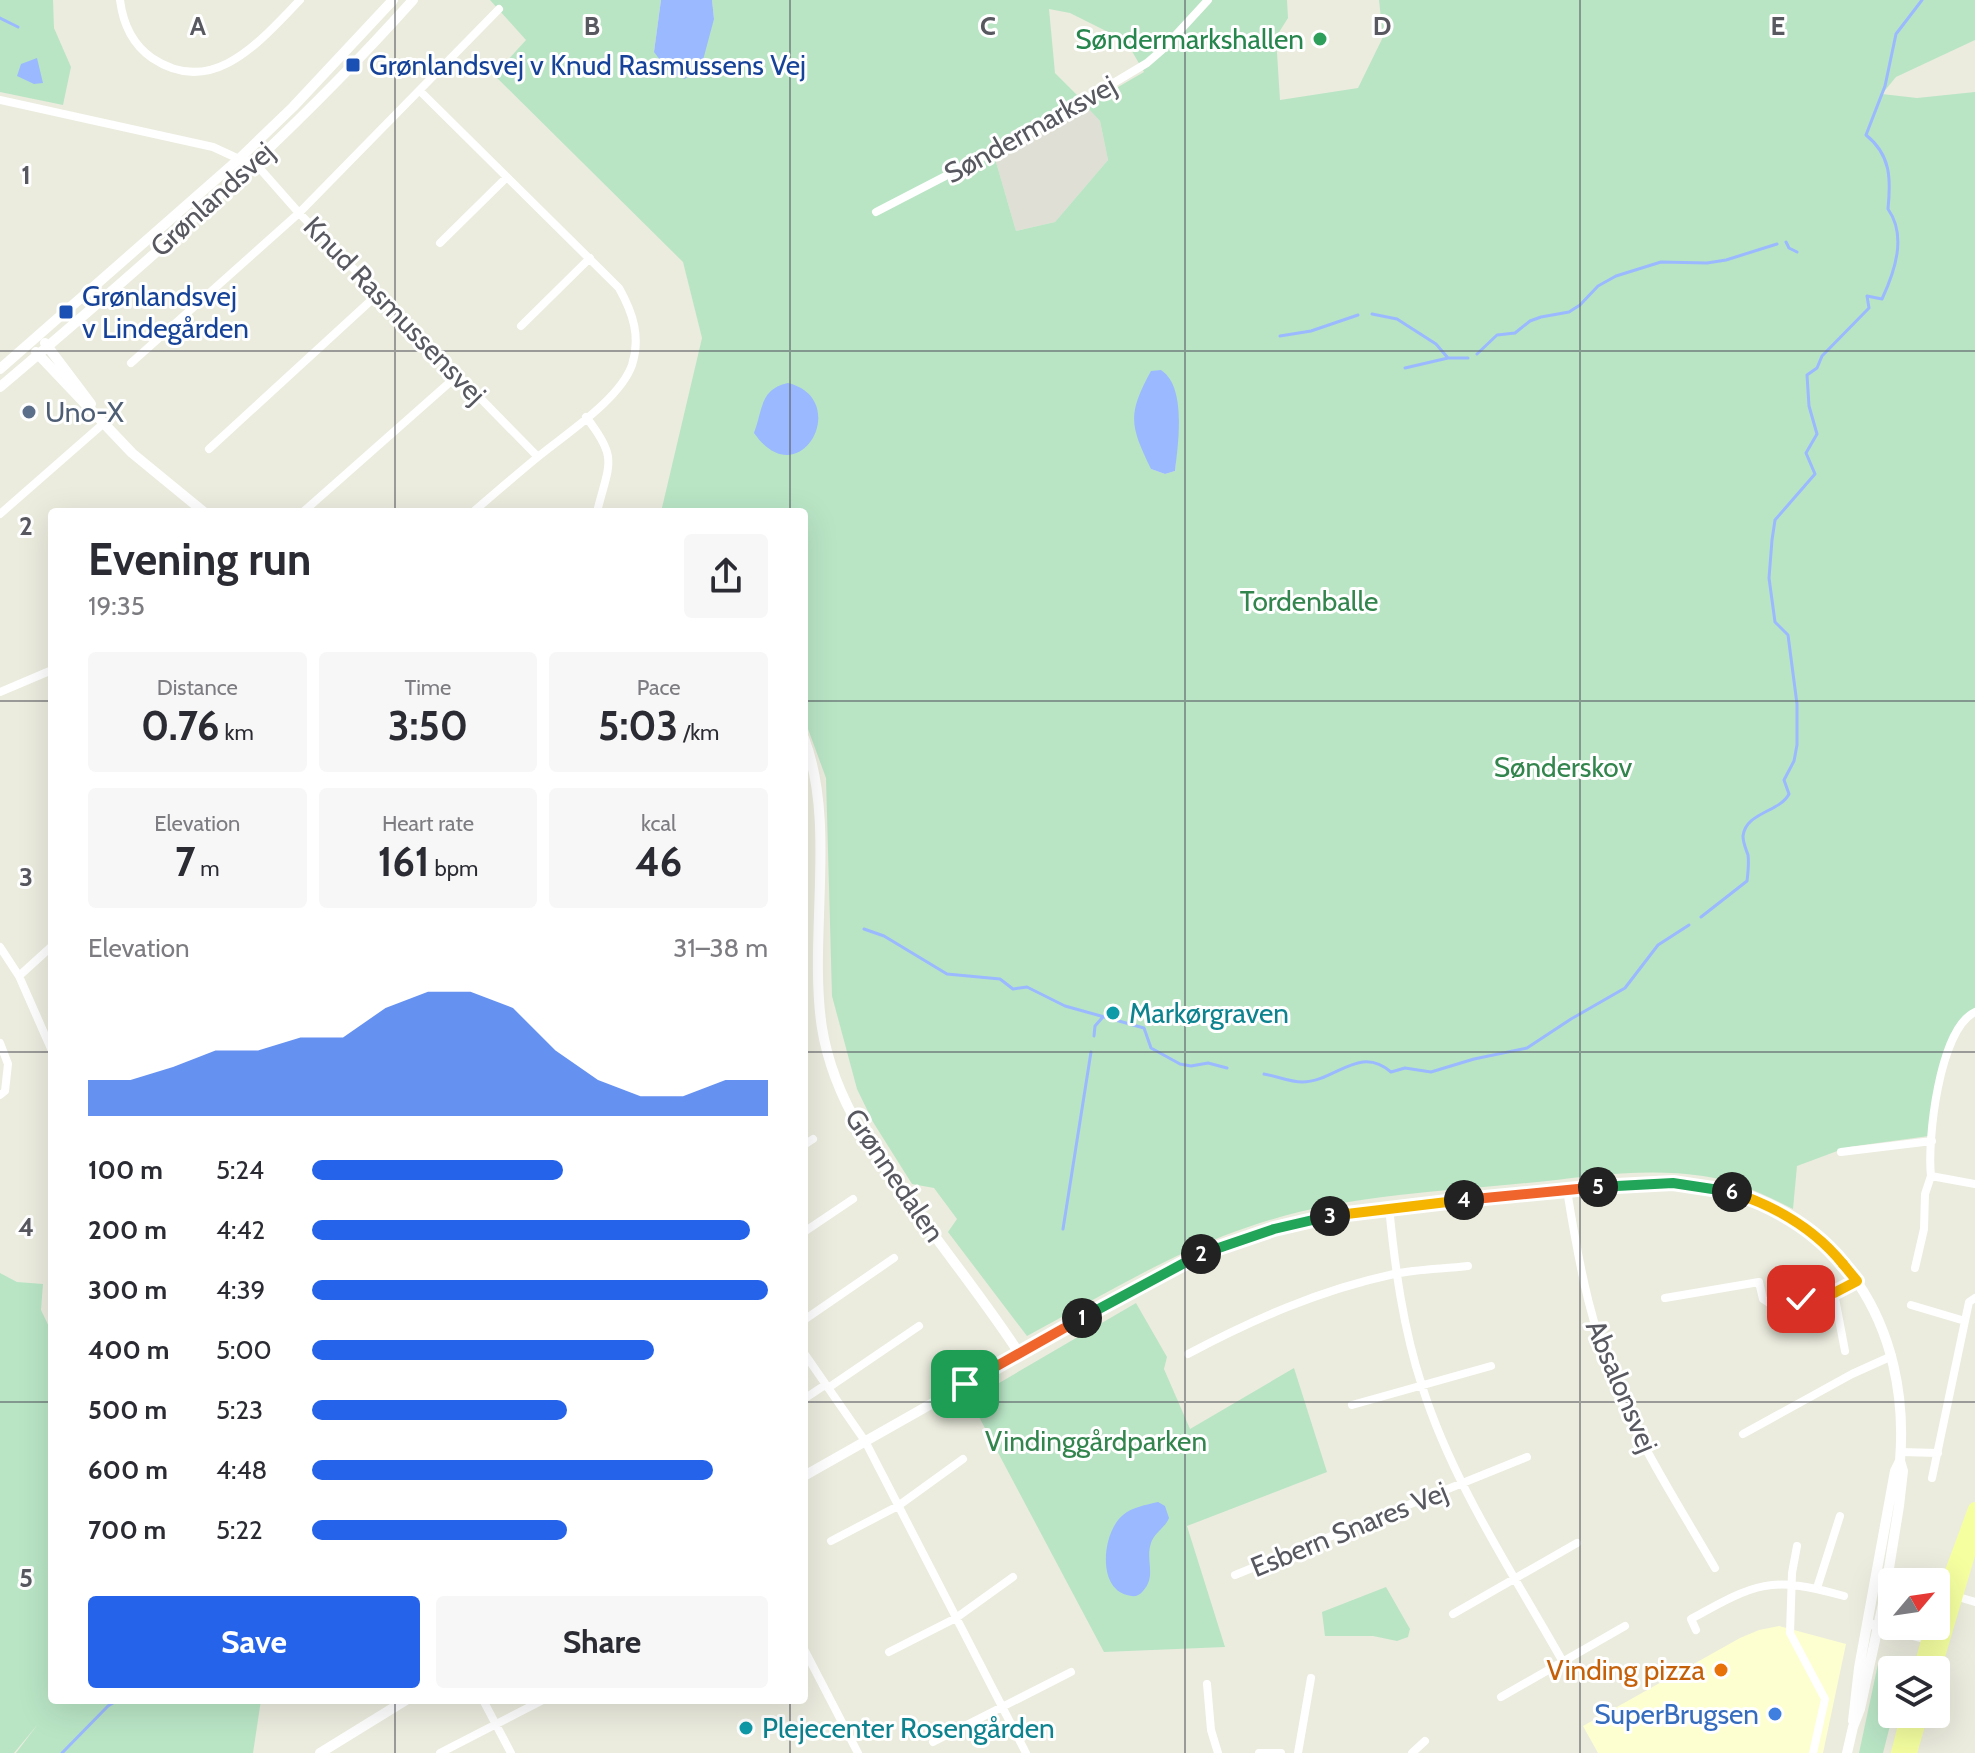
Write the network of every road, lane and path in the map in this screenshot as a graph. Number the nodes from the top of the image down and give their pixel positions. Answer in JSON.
{"nodes":[{"id":1,"x":120,"y":0,"type":"edge"},
{"id":2,"x":300,"y":0,"type":"edge"},
{"id":3,"x":393,"y":0,"type":"edge"},
{"id":4,"x":1208,"y":0,"type":"edge"},
{"id":5,"x":411,"y":1,"type":"edge"},
{"id":6,"x":499,"y":9,"type":"dead end"},
{"id":7,"x":420,"y":91,"type":"junction"},
{"id":8,"x":0,"y":100,"type":"edge"},
{"id":9,"x":239,"y":159,"type":"junction"},
{"id":10,"x":254,"y":162,"type":"junction"},
{"id":11,"x":507,"y":177,"type":"junction"},
{"id":12,"x":876,"y":212,"type":"dead end"},
{"id":13,"x":299,"y":213,"type":"junction"},
{"id":14,"x":440,"y":243,"type":"dead end"},
{"id":15,"x":590,"y":258,"type":"junction"},
{"id":16,"x":378,"y":294,"type":"junction"},
{"id":17,"x":521,"y":326,"type":"dead end"},
{"id":18,"x":39,"y":336,"type":"junction"},
{"id":19,"x":30,"y":344,"type":"junction"},
{"id":20,"x":48,"y":346,"type":"junction"},
{"id":21,"x":38,"y":354,"type":"junction"},
{"id":22,"x":131,"y":363,"type":"dead end"},
{"id":23,"x":0,"y":369,"type":"edge"},
{"id":24,"x":458,"y":375,"type":"junction"},
{"id":25,"x":0,"y":387,"type":"edge"},
{"id":26,"x":586,"y":417,"type":"junction"},
{"id":27,"x":103,"y":421,"type":"junction"},
{"id":28,"x":209,"y":449,"type":"dead end"},
{"id":29,"x":538,"y":457,"type":"junction"},
{"id":30,"x":199,"y":508,"type":"edge"},
{"id":31,"x":308,"y":508,"type":"edge"},
{"id":32,"x":478,"y":508,"type":"edge"},
{"id":33,"x":598,"y":508,"type":"edge"},
{"id":34,"x":0,"y":514,"type":"edge"},
{"id":35,"x":48,"y":672,"type":"edge"},
{"id":36,"x":0,"y":692,"type":"edge"},
{"id":37,"x":808,"y":750,"type":"edge"},
{"id":38,"x":0,"y":947,"type":"edge"},
{"id":39,"x":48,"y":950,"type":"edge"},
{"id":40,"x":3,"y":958,"type":"edge"},
{"id":41,"x":19,"y":976,"type":"junction"},
{"id":42,"x":1975,"y":1012,"type":"edge"},
{"id":43,"x":48,"y":1042,"type":"edge"},
{"id":44,"x":0,"y":1043,"type":"edge"},
{"id":45,"x":0,"y":1095,"type":"edge"},
{"id":46,"x":813,"y":1139,"type":"dead end"},
{"id":47,"x":1932,"y":1141,"type":"junction"},
{"id":48,"x":808,"y":1142,"type":"edge"},
{"id":49,"x":1841,"y":1152,"type":"dead end"},
{"id":50,"x":1931,"y":1176,"type":"junction"},
{"id":51,"x":1975,"y":1184,"type":"edge"},
{"id":52,"x":1567,"y":1190,"type":"junction"},
{"id":53,"x":853,"y":1199,"type":"dead end"},
{"id":54,"x":1389,"y":1207,"type":"junction"},
{"id":55,"x":808,"y":1229,"type":"edge"},
{"id":56,"x":894,"y":1258,"type":"dead end"},
{"id":57,"x":1468,"y":1266,"type":"dead end"},
{"id":58,"x":1915,"y":1268,"type":"dead end"},
{"id":59,"x":1809,"y":1270,"type":"dead end"},
{"id":60,"x":1396,"y":1274,"type":"junction"},
{"id":61,"x":1857,"y":1281,"type":"junction"},
{"id":62,"x":1834,"y":1293,"type":"junction"},
{"id":63,"x":1813,"y":1297,"type":"junction"},
{"id":64,"x":1665,"y":1298,"type":"dead end"},
{"id":65,"x":1972,"y":1300,"type":"edge"},
{"id":66,"x":1911,"y":1305,"type":"dead end"},
{"id":67,"x":808,"y":1317,"type":"edge"},
{"id":68,"x":1965,"y":1321,"type":"junction"},
{"id":69,"x":919,"y":1326,"type":"dead end"},
{"id":70,"x":1845,"y":1351,"type":"dead end"},
{"id":71,"x":1019,"y":1353,"type":"junction"},
{"id":72,"x":1188,"y":1354,"type":"dead end"},
{"id":73,"x":1892,"y":1356,"type":"junction"},
{"id":74,"x":808,"y":1359,"type":"edge"},
{"id":75,"x":1491,"y":1366,"type":"dead end"},
{"id":76,"x":1421,"y":1385,"type":"junction"},
{"id":77,"x":827,"y":1386,"type":"junction"},
{"id":78,"x":808,"y":1397,"type":"edge"},
{"id":79,"x":1352,"y":1405,"type":"dead end"},
{"id":80,"x":1743,"y":1434,"type":"dead end"},
{"id":81,"x":865,"y":1441,"type":"junction"},
{"id":82,"x":1938,"y":1453,"type":"junction"},
{"id":83,"x":1900,"y":1456,"type":"junction"},
{"id":84,"x":1527,"y":1457,"type":"dead end"},
{"id":85,"x":963,"y":1459,"type":"dead end"},
{"id":86,"x":808,"y":1474,"type":"edge"},
{"id":87,"x":1932,"y":1478,"type":"dead end"},
{"id":88,"x":1463,"y":1483,"type":"junction"},
{"id":89,"x":898,"y":1506,"type":"junction"},
{"id":90,"x":1975,"y":1509,"type":"edge"},
{"id":91,"x":1840,"y":1516,"type":"dead end"},
{"id":92,"x":1975,"y":1531,"type":"edge"},
{"id":93,"x":831,"y":1541,"type":"dead end"},
{"id":94,"x":1577,"y":1543,"type":"dead end"},
{"id":95,"x":1797,"y":1546,"type":"dead end"},
{"id":96,"x":1715,"y":1568,"type":"dead end"},
{"id":97,"x":1888,"y":1568,"type":"edge"},
{"id":98,"x":1235,"y":1575,"type":"dead end"},
{"id":99,"x":1013,"y":1577,"type":"dead end"},
{"id":100,"x":1516,"y":1578,"type":"junction"},
{"id":101,"x":1793,"y":1583,"type":"junction"},
{"id":102,"x":1817,"y":1588,"type":"junction"},
{"id":103,"x":1950,"y":1594,"type":"junction"},
{"id":104,"x":1844,"y":1596,"type":"dead end"},
{"id":105,"x":1975,"y":1602,"type":"edge"},
{"id":106,"x":1453,"y":1614,"type":"dead end"},
{"id":107,"x":956,"y":1618,"type":"junction"},
{"id":108,"x":1878,"y":1618,"type":"edge"},
{"id":109,"x":1874,"y":1625,"type":"junction"},
{"id":110,"x":1625,"y":1626,"type":"dead end"},
{"id":111,"x":1878,"y":1626,"type":"edge"},
{"id":112,"x":1696,"y":1630,"type":"dead end"},
{"id":113,"x":889,"y":1652,"type":"dead end"},
{"id":114,"x":808,"y":1657,"type":"edge"},
{"id":115,"x":1563,"y":1662,"type":"junction"},
{"id":116,"x":1071,"y":1672,"type":"dead end"},
{"id":117,"x":1311,"y":1678,"type":"dead end"},
{"id":118,"x":1207,"y":1684,"type":"dead end"},
{"id":119,"x":1501,"y":1697,"type":"dead end"},
{"id":120,"x":400,"y":1704,"type":"edge"},
{"id":121,"x":485,"y":1704,"type":"edge"},
{"id":122,"x":535,"y":1704,"type":"edge"},
{"id":123,"x":1002,"y":1707,"type":"junction"},
{"id":124,"x":496,"y":1724,"type":"junction"},
{"id":125,"x":1904,"y":1728,"type":"edge"},
{"id":126,"x":1917,"y":1728,"type":"edge"},
{"id":127,"x":1425,"y":1741,"type":"dead end"},
{"id":128,"x":933,"y":1742,"type":"dead end"},
{"id":129,"x":320,"y":1753,"type":"edge"},
{"id":130,"x":440,"y":1753,"type":"edge"},
{"id":131,"x":511,"y":1753,"type":"edge"},
{"id":132,"x":858,"y":1753,"type":"edge"},
{"id":133,"x":1026,"y":1753,"type":"edge"},
{"id":134,"x":1218,"y":1753,"type":"edge"},
{"id":135,"x":1259,"y":1753,"type":"edge"},
{"id":136,"x":1281,"y":1753,"type":"edge"},
{"id":137,"x":1298,"y":1753,"type":"edge"},
{"id":138,"x":1412,"y":1753,"type":"edge"},
{"id":139,"x":1813,"y":1753,"type":"edge"},
{"id":140,"x":1847,"y":1753,"type":"edge"},
{"id":141,"x":1898,"y":1753,"type":"edge"},
{"id":142,"x":1910,"y":1753,"type":"edge"}],
"edges":[{"from":1,"to":2,"type":"street"},
{"from":3,"to":9,"type":"street","name":"Grønlandsvej"},
{"from":4,"to":12,"type":"street","name":"Søndermarksvej"},
{"from":5,"to":10,"type":"street","name":"Grønlandsvej"},
{"from":6,"to":7,"type":"street"},
{"from":7,"to":11,"type":"street"},
{"from":7,"to":13,"type":"street"},
{"from":8,"to":9,"type":"street"},
{"from":9,"to":10,"type":"street"},
{"from":9,"to":18,"type":"street","name":"Grønlandsvej"},
{"from":10,"to":13,"type":"street","name":"Knud Rasmussensvej"},
{"from":10,"to":20,"type":"street","name":"Grønlandsvej"},
{"from":11,"to":14,"type":"street"},
{"from":11,"to":15,"type":"street"},
{"from":13,"to":16,"type":"street","name":"Knud Rasmussensvej"},
{"from":13,"to":22,"type":"street"},
{"from":15,"to":17,"type":"street"},
{"from":15,"to":26,"type":"street"},
{"from":16,"to":24,"type":"street","name":"Knud Rasmussensvej"},
{"from":16,"to":28,"type":"street"},
{"from":18,"to":19,"type":"street","name":"Grønlandsvej"},
{"from":18,"to":20,"type":"street"},
{"from":19,"to":21,"type":"street"},
{"from":19,"to":23,"type":"street","name":"Grønlandsvej"},
{"from":20,"to":21,"type":"street","name":"Grønlandsvej"},
{"from":20,"to":27,"type":"street"},
{"from":21,"to":25,"type":"street","name":"Grønlandsvej"},
{"from":21,"to":27,"type":"street"},
{"from":24,"to":29,"type":"street","name":"Knud Rasmussensvej"},
{"from":24,"to":31,"type":"street"},
{"from":26,"to":29,"type":"street"},
{"from":26,"to":33,"type":"street"},
{"from":27,"to":30,"type":"street"},
{"from":27,"to":34,"type":"street"},
{"from":29,"to":32,"type":"street"},
{"from":35,"to":36,"type":"street"},
{"from":37,"to":71,"type":"street","name":"Grønnedalen"},
{"from":38,"to":40,"type":"street"},
{"from":39,"to":41,"type":"street"},
{"from":40,"to":41,"type":"street"},
{"from":41,"to":43,"type":"street"},
{"from":42,"to":47,"type":"street"},
{"from":44,"to":45,"type":"street"},
{"from":46,"to":48,"type":"street"},
{"from":47,"to":49,"type":"street"},
{"from":47,"to":50,"type":"street"},
{"from":50,"to":51,"type":"street"},
{"from":50,"to":58,"type":"street"},
{"from":52,"to":54,"type":"street"},
{"from":52,"to":61,"type":"street"},
{"from":52,"to":96,"type":"street","name":"Absalonsvej"},
{"from":53,"to":55,"type":"street"},
{"from":54,"to":60,"type":"street","name":"Esbern Snares Vej"},
{"from":54,"to":71,"type":"street"},
{"from":56,"to":67,"type":"street"},
{"from":57,"to":60,"type":"street"},
{"from":59,"to":63,"type":"street"},
{"from":60,"to":72,"type":"street"},
{"from":60,"to":76,"type":"street","name":"Esbern Snares Vej"},
{"from":61,"to":62,"type":"street"},
{"from":61,"to":73,"type":"street"},
{"from":62,"to":63,"type":"street"},
{"from":62,"to":70,"type":"street"},
{"from":63,"to":64,"type":"street"},
{"from":65,"to":68,"type":"street"},
{"from":66,"to":68,"type":"street"},
{"from":68,"to":82,"type":"street"},
{"from":69,"to":77,"type":"street"},
{"from":71,"to":81,"type":"street"},
{"from":73,"to":80,"type":"street"},
{"from":73,"to":83,"type":"street"},
{"from":74,"to":77,"type":"street"},
{"from":75,"to":76,"type":"street"},
{"from":76,"to":79,"type":"street"},
{"from":76,"to":88,"type":"street","name":"Esbern Snares Vej"},
{"from":77,"to":78,"type":"street"},
{"from":77,"to":81,"type":"street"},
{"from":81,"to":86,"type":"street"},
{"from":81,"to":89,"type":"street"},
{"from":82,"to":83,"type":"street"},
{"from":82,"to":87,"type":"street"},
{"from":83,"to":97,"type":"street"},
{"from":84,"to":88,"type":"street","name":"Esbern Snares Vej"},
{"from":85,"to":89,"type":"street"},
{"from":88,"to":98,"type":"street","name":"Esbern Snares Vej"},
{"from":88,"to":100,"type":"street","name":"Esbern Snares Vej"},
{"from":89,"to":93,"type":"street"},
{"from":89,"to":107,"type":"street"},
{"from":90,"to":103,"type":"main road"},
{"from":91,"to":102,"type":"street"},
{"from":92,"to":103,"type":"main road"},
{"from":94,"to":100,"type":"street"},
{"from":95,"to":101,"type":"street"},
{"from":99,"to":107,"type":"street"},
{"from":100,"to":106,"type":"street"},
{"from":100,"to":115,"type":"street","name":"Esbern Snares Vej"},
{"from":101,"to":102,"type":"street"},
{"from":101,"to":112,"type":"street"},
{"from":101,"to":139,"type":"street"},
{"from":102,"to":104,"type":"street"},
{"from":103,"to":105,"type":"street"},
{"from":107,"to":113,"type":"street"},
{"from":107,"to":123,"type":"street"},
{"from":108,"to":109,"type":"street"},
{"from":109,"to":111,"type":"street"},
{"from":109,"to":140,"type":"street"},
{"from":110,"to":115,"type":"street"},
{"from":114,"to":132,"type":"street"},
{"from":115,"to":119,"type":"street"},
{"from":116,"to":123,"type":"street"},
{"from":117,"to":137,"type":"street"},
{"from":118,"to":134,"type":"street"},
{"from":120,"to":129,"type":"street"},
{"from":121,"to":124,"type":"street"},
{"from":122,"to":124,"type":"street"},
{"from":123,"to":128,"type":"street"},
{"from":123,"to":133,"type":"street"},
{"from":124,"to":130,"type":"street"},
{"from":124,"to":131,"type":"street"},
{"from":125,"to":141,"type":"main road"},
{"from":126,"to":142,"type":"main road"},
{"from":127,"to":138,"type":"street"},
{"from":135,"to":136,"type":"street"}]}
